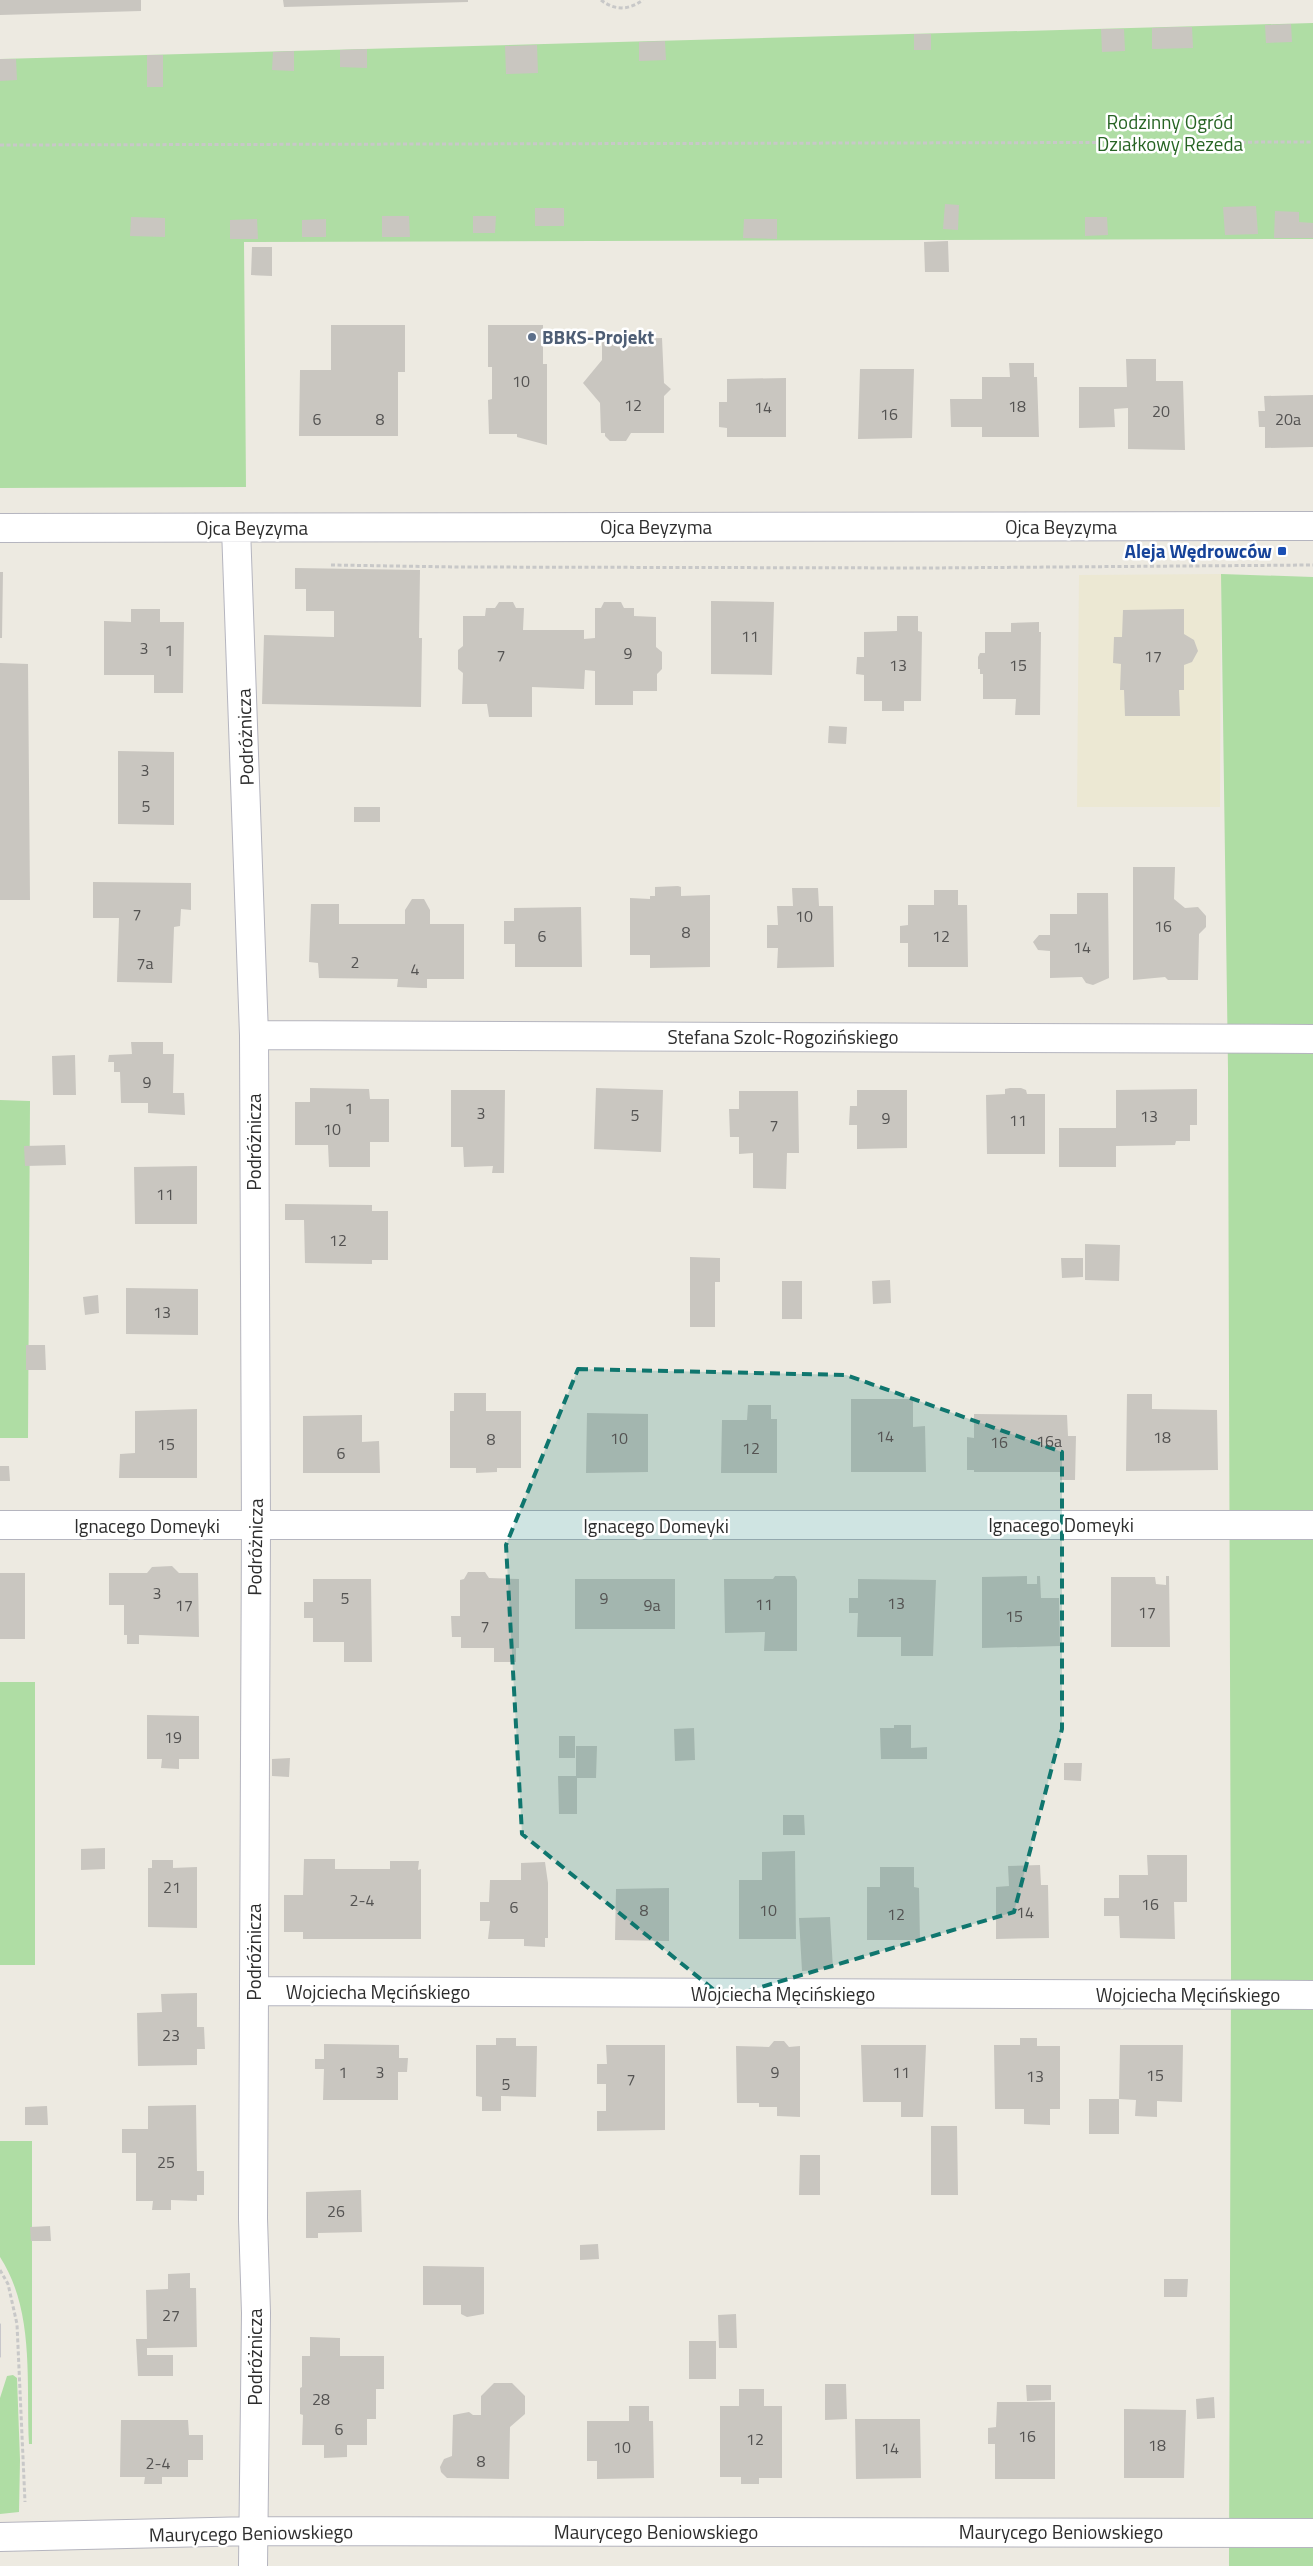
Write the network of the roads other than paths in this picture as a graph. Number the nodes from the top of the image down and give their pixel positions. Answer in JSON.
{"nodes":[{"id":1,"x":1313,"y":526,"type":"edge"},
{"id":2,"x":0,"y":528,"type":"edge"},
{"id":3,"x":236,"y":528,"type":"junction"},
{"id":4,"x":254,"y":1035,"type":"junction"},
{"id":5,"x":1313,"y":1039,"type":"edge"},
{"id":6,"x":0,"y":1525,"type":"edge"},
{"id":7,"x":1313,"y":1525,"type":"edge"},
{"id":8,"x":256,"y":1526,"type":"junction"},
{"id":9,"x":254,"y":1991,"type":"junction"},
{"id":10,"x":1313,"y":1995,"type":"edge"},
{"id":11,"x":253,"y":2532,"type":"junction"},
{"id":12,"x":1313,"y":2532,"type":"edge"},
{"id":13,"x":13,"y":2537,"type":"edge"},
{"id":14,"x":253,"y":2566,"type":"edge"}],
"edges":[{"from":1,"to":3,"type":"street","name":"Ojca Beyzyma"},
{"from":2,"to":3,"type":"street","name":"Ojca Beyzyma"},
{"from":3,"to":4,"type":"street","name":"Podróżnicza"},
{"from":4,"to":5,"type":"street","name":"Stefana Szolc-Rogozińskiego"},
{"from":4,"to":8,"type":"street","name":"Podróżnicza"},
{"from":6,"to":8,"type":"street","name":"Ignacego Domeyki"},
{"from":7,"to":8,"type":"street","name":"Ignacego Domeyki"},
{"from":8,"to":9,"type":"street","name":"Podróżnicza"},
{"from":9,"to":10,"type":"street","name":"Wojciecha Męcińskiego"},
{"from":9,"to":11,"type":"street","name":"Podróżnicza"},
{"from":11,"to":12,"type":"street","name":"Maurycego Beniowskiego"},
{"from":11,"to":13,"type":"street","name":"Maurycego Beniowskiego"},
{"from":11,"to":14,"type":"street","name":"Podróżnicza"}]}
